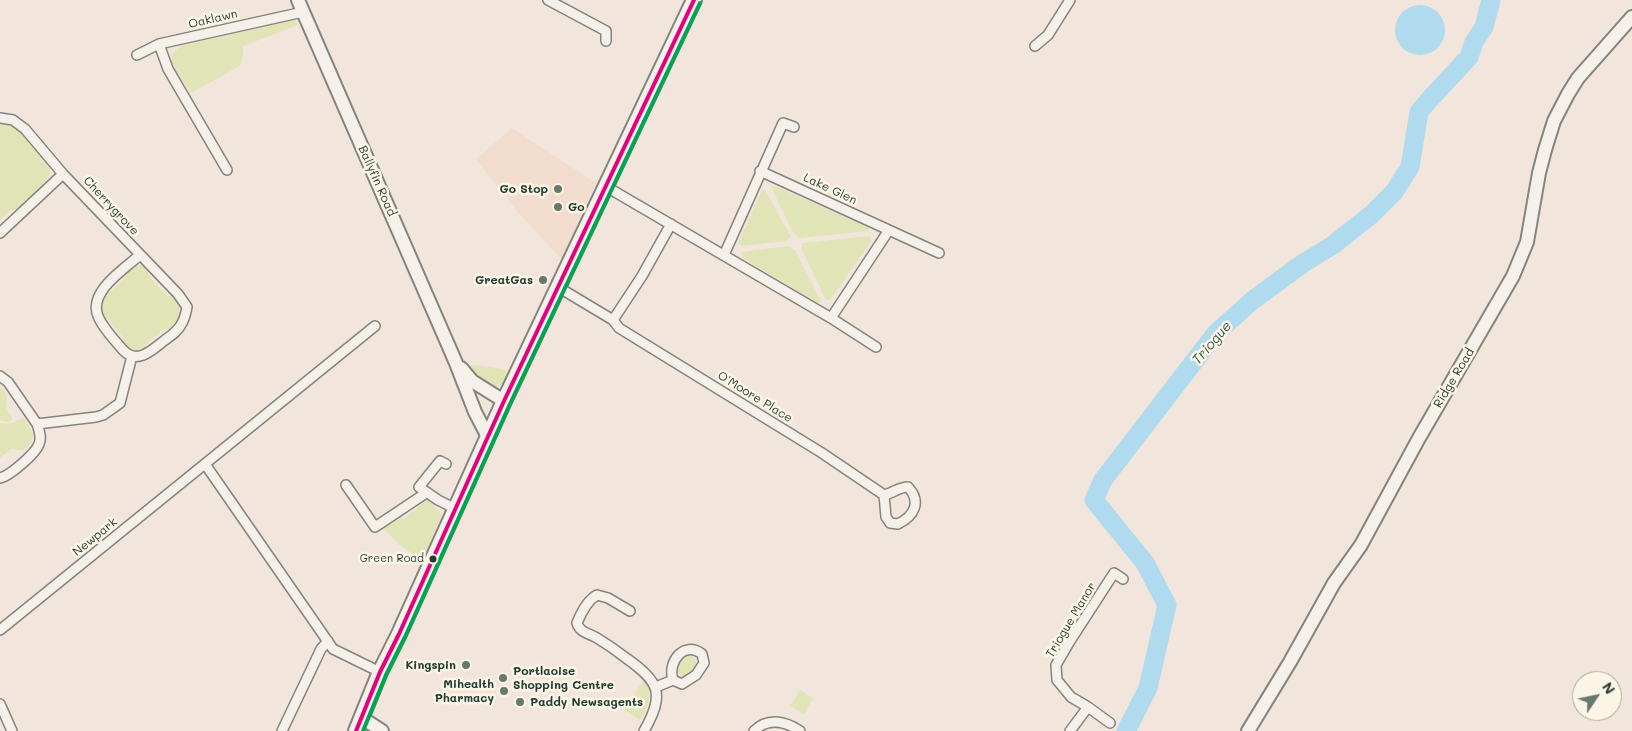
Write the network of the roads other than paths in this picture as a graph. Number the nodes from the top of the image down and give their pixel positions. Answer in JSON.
{"nodes":[{"id":1,"x":548,"y":0,"type":"edge"},
{"id":2,"x":694,"y":0,"type":"edge"},
{"id":3,"x":1070,"y":0,"type":"edge"},
{"id":4,"x":300,"y":6,"type":"edge"},
{"id":5,"x":1632,"y":17,"type":"edge"},
{"id":6,"x":606,"y":40,"type":"dead end"},
{"id":7,"x":159,"y":44,"type":"junction"},
{"id":8,"x":1035,"y":46,"type":"dead end"},
{"id":9,"x":138,"y":55,"type":"dead end"},
{"id":10,"x":0,"y":118,"type":"edge"},
{"id":11,"x":794,"y":127,"type":"dead end"},
{"id":12,"x":227,"y":169,"type":"dead end"},
{"id":13,"x":760,"y":171,"type":"junction"},
{"id":14,"x":63,"y":174,"type":"junction"},
{"id":15,"x":605,"y":186,"type":"junction"},
{"id":16,"x":671,"y":224,"type":"junction"},
{"id":17,"x":889,"y":230,"type":"junction"},
{"id":18,"x":0,"y":233,"type":"edge"},
{"id":19,"x":939,"y":253,"type":"dead end"},
{"id":20,"x":140,"y":255,"type":"junction"},
{"id":21,"x":724,"y":255,"type":"junction"},
{"id":22,"x":558,"y":287,"type":"junction"},
{"id":23,"x":831,"y":318,"type":"junction"},
{"id":24,"x":613,"y":320,"type":"junction"},
{"id":25,"x":375,"y":326,"type":"dead end"},
{"id":26,"x":876,"y":347,"type":"dead end"},
{"id":27,"x":132,"y":356,"type":"junction"},
{"id":28,"x":456,"y":362,"type":"junction"},
{"id":29,"x":0,"y":376,"type":"edge"},
{"id":30,"x":504,"y":401,"type":"junction"},
{"id":31,"x":37,"y":424,"type":"junction"},
{"id":32,"x":488,"y":437,"type":"junction"},
{"id":33,"x":205,"y":464,"type":"junction"},
{"id":34,"x":446,"y":464,"type":"dead end"},
{"id":35,"x":0,"y":478,"type":"edge"},
{"id":36,"x":346,"y":485,"type":"dead end"},
{"id":37,"x":426,"y":493,"type":"junction"},
{"id":38,"x":884,"y":495,"type":"junction"},
{"id":39,"x":456,"y":509,"type":"junction"},
{"id":40,"x":1123,"y":579,"type":"dead end"},
{"id":41,"x":630,"y":611,"type":"dead end"},
{"id":42,"x":0,"y":630,"type":"edge"},
{"id":43,"x":328,"y":641,"type":"junction"},
{"id":44,"x":380,"y":672,"type":"junction"},
{"id":45,"x":672,"y":680,"type":"dead end"},
{"id":46,"x":656,"y":687,"type":"junction"},
{"id":47,"x":0,"y":704,"type":"edge"},
{"id":48,"x":1088,"y":707,"type":"junction"},
{"id":49,"x":1110,"y":722,"type":"dead end"},
{"id":50,"x":359,"y":725,"type":"edge"},
{"id":51,"x":12,"y":731,"type":"edge"},
{"id":52,"x":282,"y":731,"type":"edge"},
{"id":53,"x":382,"y":731,"type":"edge"},
{"id":54,"x":644,"y":731,"type":"edge"},
{"id":55,"x":754,"y":731,"type":"edge"},
{"id":56,"x":800,"y":731,"type":"edge"},
{"id":57,"x":1070,"y":731,"type":"edge"},
{"id":58,"x":1248,"y":731,"type":"edge"}],
"edges":[{"from":1,"to":6,"type":"street"},
{"from":2,"to":15,"type":"main road"},
{"from":3,"to":8,"type":"street"},
{"from":4,"to":7,"type":"street","name":"Oaklawn"},
{"from":4,"to":28,"type":"street","name":"Ballyfin Road"},
{"from":5,"to":58,"type":"street","name":"Ridge Road"},
{"from":7,"to":9,"type":"street","name":"Oaklawn"},
{"from":7,"to":12,"type":"street"},
{"from":10,"to":14,"type":"street","name":"Cherrygrove"},
{"from":11,"to":13,"type":"street"},
{"from":13,"to":17,"type":"street","name":"Lake Glen"},
{"from":13,"to":21,"type":"street"},
{"from":14,"to":18,"type":"street"},
{"from":14,"to":20,"type":"street","name":"Cherrygrove"},
{"from":15,"to":16,"type":"street"},
{"from":15,"to":22,"type":"main road"},
{"from":16,"to":21,"type":"street"},
{"from":16,"to":24,"type":"street"},
{"from":17,"to":19,"type":"street","name":"Lake Glen"},
{"from":17,"to":23,"type":"street"},
{"from":20,"to":27,"type":"street"},
{"from":20,"to":27,"type":"street","name":"Cherrygrove"},
{"from":21,"to":23,"type":"street"},
{"from":22,"to":24,"type":"street","name":"O'Moore Place"},
{"from":22,"to":30,"type":"main road"},
{"from":23,"to":26,"type":"street"},
{"from":24,"to":38,"type":"street","name":"O'Moore Place"},
{"from":25,"to":33,"type":"street","name":"Newpark"},
{"from":27,"to":31,"type":"street"},
{"from":28,"to":30,"type":"street","name":"Ballyfin Road"},
{"from":28,"to":32,"type":"street","name":"Ballyfin Road"},
{"from":29,"to":31,"type":"street"},
{"from":30,"to":32,"type":"main road"},
{"from":31,"to":35,"type":"street"},
{"from":32,"to":39,"type":"main road"},
{"from":33,"to":42,"type":"street","name":"Newpark"},
{"from":33,"to":43,"type":"street"},
{"from":34,"to":37,"type":"street"},
{"from":36,"to":37,"type":"street"},
{"from":37,"to":39,"type":"street"},
{"from":38,"to":38,"type":"street"},
{"from":39,"to":44,"type":"main road"},
{"from":40,"to":48,"type":"street","name":"Triogue Manor"},
{"from":41,"to":46,"type":"street"},
{"from":43,"to":44,"type":"street"},
{"from":43,"to":52,"type":"street"},
{"from":44,"to":50,"type":"main road"},
{"from":45,"to":46,"type":"street"},
{"from":46,"to":54,"type":"street"},
{"from":47,"to":51,"type":"street"},
{"from":48,"to":49,"type":"street","name":"Triogue Manor"},
{"from":48,"to":57,"type":"street"},
{"from":50,"to":53,"type":"street"},
{"from":55,"to":56,"type":"street"}]}
